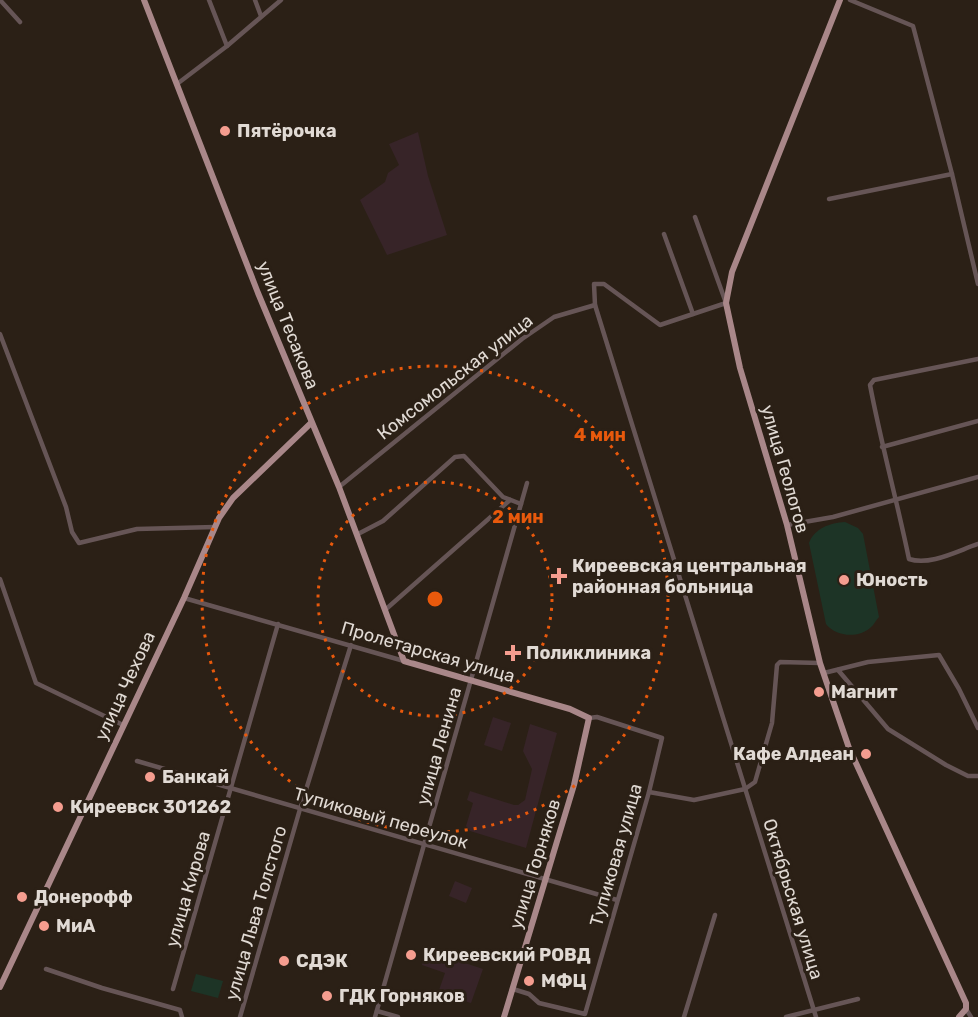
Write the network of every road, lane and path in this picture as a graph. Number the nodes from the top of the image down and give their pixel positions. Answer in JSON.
{"nodes":[{"id":1,"x":0,"y":0,"type":"edge"},
{"id":2,"x":144,"y":0,"type":"edge"},
{"id":3,"x":208,"y":0,"type":"edge"},
{"id":4,"x":255,"y":0,"type":"edge"},
{"id":5,"x":281,"y":0,"type":"edge"},
{"id":6,"x":840,"y":0,"type":"edge"},
{"id":7,"x":850,"y":0,"type":"edge"},
{"id":8,"x":261,"y":16,"type":"junction"},
{"id":9,"x":20,"y":22,"type":"dead end"},
{"id":10,"x":227,"y":46,"type":"junction"},
{"id":11,"x":177,"y":84,"type":"junction"},
{"id":12,"x":952,"y":174,"type":"junction"},
{"id":13,"x":829,"y":199,"type":"dead end"},
{"id":14,"x":695,"y":217,"type":"dead end"},
{"id":15,"x":664,"y":234,"type":"dead end"},
{"id":16,"x":978,"y":284,"type":"edge"},
{"id":17,"x":726,"y":303,"type":"junction"},
{"id":18,"x":595,"y":305,"type":"junction"},
{"id":19,"x":693,"y":314,"type":"junction"},
{"id":20,"x":0,"y":334,"type":"edge"},
{"id":21,"x":978,"y":359,"type":"edge"},
{"id":22,"x":978,"y":421,"type":"edge"},
{"id":23,"x":311,"y":423,"type":"junction"},
{"id":24,"x":882,"y":447,"type":"junction"},
{"id":25,"x":978,"y":477,"type":"edge"},
{"id":26,"x":527,"y":483,"type":"dead end"},
{"id":27,"x":339,"y":486,"type":"junction"},
{"id":28,"x":510,"y":500,"type":"junction"},
{"id":29,"x":897,"y":500,"type":"junction"},
{"id":30,"x":521,"y":504,"type":"junction"},
{"id":31,"x":787,"y":525,"type":"junction"},
{"id":32,"x":215,"y":527,"type":"junction"},
{"id":33,"x":358,"y":534,"type":"junction"},
{"id":34,"x":978,"y":544,"type":"edge"},
{"id":35,"x":0,"y":579,"type":"edge"},
{"id":36,"x":184,"y":598,"type":"junction"},
{"id":37,"x":385,"y":610,"type":"junction"},
{"id":38,"x":278,"y":624,"type":"junction"},
{"id":39,"x":351,"y":645,"type":"junction"},
{"id":40,"x":404,"y":661,"type":"junction"},
{"id":41,"x":820,"y":663,"type":"junction"},
{"id":42,"x":838,"y":670,"type":"junction"},
{"id":43,"x":824,"y":673,"type":"junction"},
{"id":44,"x":472,"y":681,"type":"junction"},
{"id":45,"x":589,"y":718,"type":"junction"},
{"id":46,"x":123,"y":725,"type":"junction"},
{"id":47,"x":978,"y":728,"type":"edge"},
{"id":48,"x":662,"y":738,"type":"joint"},
{"id":49,"x":137,"y":761,"type":"dead end"},
{"id":50,"x":978,"y":776,"type":"edge"},
{"id":51,"x":231,"y":789,"type":"junction"},
{"id":52,"x":745,"y":789,"type":"junction"},
{"id":53,"x":649,"y":792,"type":"junction"},
{"id":54,"x":300,"y":809,"type":"junction"},
{"id":55,"x":424,"y":845,"type":"junction"},
{"id":56,"x":546,"y":880,"type":"junction"},
{"id":57,"x":618,"y":900,"type":"junction"},
{"id":58,"x":715,"y":915,"type":"dead end"},
{"id":59,"x":46,"y":969,"type":"dead end"},
{"id":60,"x":0,"y":987,"type":"edge"},
{"id":61,"x":173,"y":989,"type":"dead end"},
{"id":62,"x":513,"y":989,"type":"junction"},
{"id":63,"x":858,"y":999,"type":"dead end"},
{"id":64,"x":813,"y":1009,"type":"junction"},
{"id":65,"x":966,"y":1009,"type":"junction"},
{"id":66,"x":376,"y":1014,"type":"edge"},
{"id":67,"x":182,"y":1017,"type":"edge"},
{"id":68,"x":240,"y":1017,"type":"edge"},
{"id":69,"x":398,"y":1017,"type":"edge"},
{"id":70,"x":504,"y":1017,"type":"edge"},
{"id":71,"x":684,"y":1017,"type":"edge"},
{"id":72,"x":786,"y":1017,"type":"edge"},
{"id":73,"x":816,"y":1017,"type":"edge"},
{"id":74,"x":959,"y":1017,"type":"edge"},
{"id":75,"x":971,"y":1017,"type":"edge"}],
"edges":[{"from":1,"to":9,"type":"street"},
{"from":2,"to":11,"type":"main road","name":"улица Тесакова"},
{"from":3,"to":10,"type":"street"},
{"from":4,"to":8,"type":"street"},
{"from":5,"to":8,"type":"street"},
{"from":6,"to":17,"type":"main road","name":"улица Геологов"},
{"from":7,"to":12,"type":"street"},
{"from":8,"to":10,"type":"street"},
{"from":10,"to":11,"type":"street"},
{"from":11,"to":23,"type":"main road","name":"улица Тесакова"},
{"from":12,"to":13,"type":"street"},
{"from":12,"to":16,"type":"street"},
{"from":14,"to":17,"type":"street"},
{"from":15,"to":19,"type":"street"},
{"from":17,"to":19,"type":"street"},
{"from":17,"to":31,"type":"main road","name":"улица Геологов"},
{"from":18,"to":19,"type":"street","name":"Октябрьская улица"},
{"from":18,"to":27,"type":"street","name":"Комсомольская улица"},
{"from":18,"to":52,"type":"street","name":"Октябрьская улица"},
{"from":20,"to":32,"type":"street"},
{"from":21,"to":24,"type":"street"},
{"from":22,"to":24,"type":"street"},
{"from":23,"to":27,"type":"main road","name":"улица Тесакова"},
{"from":23,"to":32,"type":"main road","name":"улица Чехова"},
{"from":24,"to":29,"type":"street"},
{"from":25,"to":29,"type":"street"},
{"from":26,"to":30,"type":"street","name":"улица Ленина"},
{"from":27,"to":33,"type":"main road","name":"улица Тесакова"},
{"from":28,"to":30,"type":"street"},
{"from":28,"to":33,"type":"street"},
{"from":28,"to":37,"type":"street"},
{"from":29,"to":31,"type":"street"},
{"from":29,"to":34,"type":"street"},
{"from":30,"to":44,"type":"street","name":"улица Ленина"},
{"from":31,"to":41,"type":"main road","name":"улица Геологов"},
{"from":32,"to":36,"type":"main road","name":"улица Чехова"},
{"from":33,"to":37,"type":"main road","name":"улица Тесакова"},
{"from":35,"to":46,"type":"street"},
{"from":36,"to":38,"type":"street","name":"Пролетарская улица"},
{"from":36,"to":46,"type":"main road","name":"улица Чехова"},
{"from":37,"to":40,"type":"main road","name":"улица Тесакова"},
{"from":38,"to":39,"type":"street","name":"Пролетарская улица"},
{"from":38,"to":51,"type":"street","name":"улица Кирова"},
{"from":39,"to":40,"type":"street","name":"Пролетарская улица"},
{"from":39,"to":54,"type":"street","name":"улица Льва Толстого"},
{"from":40,"to":44,"type":"main road","name":"Пролетарская улица"},
{"from":41,"to":43,"type":"main road","name":"улица Геологов"},
{"from":41,"to":52,"type":"street"},
{"from":42,"to":43,"type":"street"},
{"from":42,"to":47,"type":"street"},
{"from":42,"to":50,"type":"street"},
{"from":43,"to":65,"type":"main road","name":"улица Геологов"},
{"from":44,"to":45,"type":"main road","name":"Пролетарская улица"},
{"from":44,"to":55,"type":"street","name":"улица Ленина"},
{"from":45,"to":48,"type":"street","name":"Пролетарская улица"},
{"from":45,"to":56,"type":"main road","name":"улица Горняков"},
{"from":46,"to":60,"type":"main road","name":"улица Чехова"},
{"from":48,"to":53,"type":"street","name":"Тупиковая улица"},
{"from":49,"to":51,"type":"street","name":"Тупиковый переулок"},
{"from":51,"to":54,"type":"street","name":"Тупиковый переулок"},
{"from":51,"to":61,"type":"street","name":"улица Кирова"},
{"from":52,"to":53,"type":"street"},
{"from":52,"to":64,"type":"street","name":"Октябрьская улица"},
{"from":53,"to":57,"type":"street","name":"Тупиковая улица"},
{"from":54,"to":55,"type":"street","name":"Тупиковый переулок"},
{"from":54,"to":68,"type":"street","name":"улица Льва Толстого"},
{"from":55,"to":56,"type":"street","name":"Тупиковый переулок"},
{"from":55,"to":66,"type":"street","name":"улица Ленина"},
{"from":56,"to":57,"type":"street","name":"Тупиковый переулок"},
{"from":56,"to":62,"type":"main road","name":"улица Горняков"},
{"from":57,"to":62,"type":"street","name":"Тупиковая улица"},
{"from":58,"to":71,"type":"street"},
{"from":59,"to":67,"type":"street"},
{"from":62,"to":70,"type":"main road","name":"улица Горняков"},
{"from":63,"to":64,"type":"street"},
{"from":64,"to":72,"type":"street"},
{"from":64,"to":73,"type":"street","name":"Октябрьская улица"},
{"from":65,"to":74,"type":"main road"},
{"from":65,"to":75,"type":"street"},
{"from":66,"to":69,"type":"street"}]}
